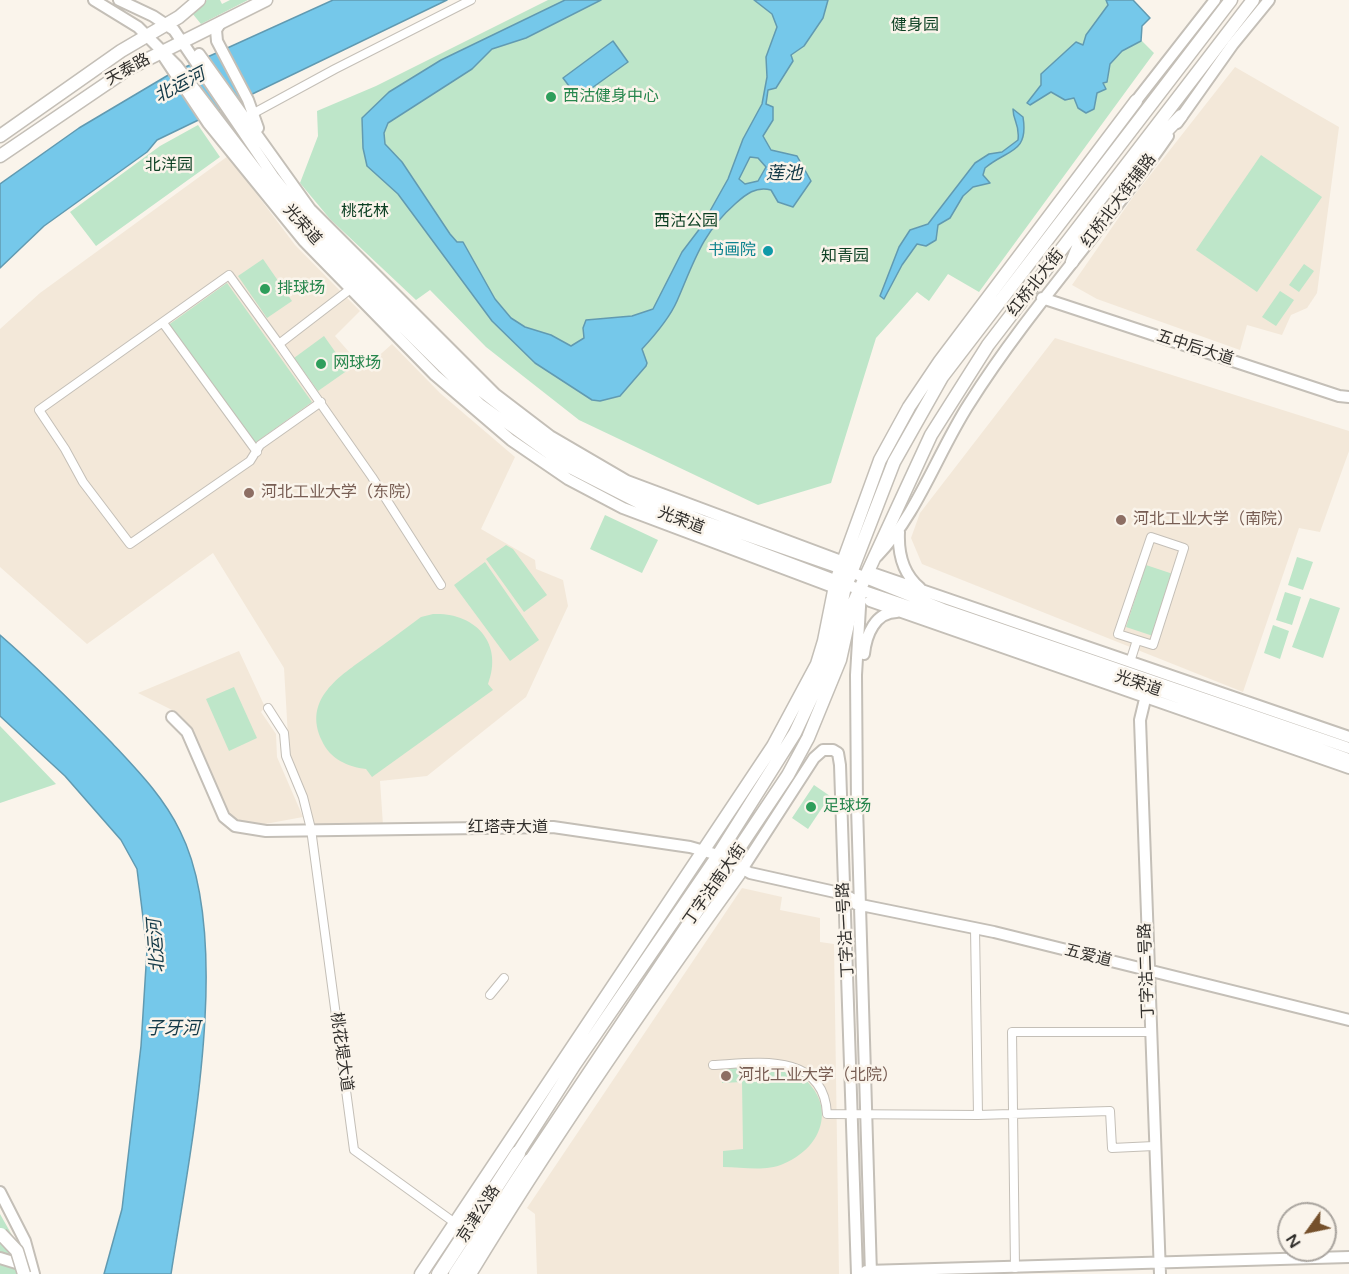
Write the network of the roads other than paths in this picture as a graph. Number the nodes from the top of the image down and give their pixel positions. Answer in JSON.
{"nodes":[{"id":1,"x":94,"y":0,"type":"edge"},
{"id":2,"x":119,"y":0,"type":"edge"},
{"id":3,"x":199,"y":0,"type":"edge"},
{"id":4,"x":266,"y":0,"type":"edge"},
{"id":5,"x":471,"y":0,"type":"edge"},
{"id":6,"x":1215,"y":0,"type":"edge"},
{"id":7,"x":1231,"y":0,"type":"edge"},
{"id":8,"x":1253,"y":0,"type":"edge"},
{"id":9,"x":1269,"y":0,"type":"edge"},
{"id":10,"x":221,"y":22,"type":"junction"},
{"id":11,"x":166,"y":24,"type":"junction"},
{"id":12,"x":147,"y":34,"type":"junction"},
{"id":13,"x":183,"y":41,"type":"junction"},
{"id":14,"x":163,"y":50,"type":"junction"},
{"id":15,"x":1136,"y":101,"type":"junction"},
{"id":16,"x":239,"y":105,"type":"junction"},
{"id":17,"x":254,"y":113,"type":"junction"},
{"id":18,"x":1181,"y":116,"type":"junction"},
{"id":19,"x":0,"y":136,"type":"edge"},
{"id":20,"x":262,"y":139,"type":"junction"},
{"id":21,"x":0,"y":156,"type":"edge"},
{"id":22,"x":1101,"y":166,"type":"junction"},
{"id":23,"x":1109,"y":189,"type":"junction"},
{"id":24,"x":1092,"y":213,"type":"junction"},
{"id":25,"x":1072,"y":262,"type":"junction"},
{"id":26,"x":361,"y":280,"type":"junction"},
{"id":27,"x":1042,"y":297,"type":"junction"},
{"id":28,"x":163,"y":323,"type":"junction"},
{"id":29,"x":279,"y":344,"type":"junction"},
{"id":30,"x":1349,"y":397,"type":"edge"},
{"id":31,"x":321,"y":402,"type":"junction"},
{"id":32,"x":257,"y":452,"type":"junction"},
{"id":33,"x":900,"y":498,"type":"junction"},
{"id":34,"x":899,"y":531,"type":"junction"},
{"id":35,"x":877,"y":556,"type":"junction"},
{"id":36,"x":847,"y":567,"type":"junction"},
{"id":37,"x":868,"y":575,"type":"junction"},
{"id":38,"x":441,"y":585,"type":"dead end"},
{"id":39,"x":840,"y":586,"type":"junction"},
{"id":40,"x":928,"y":593,"type":"junction"},
{"id":41,"x":860,"y":594,"type":"junction"},
{"id":42,"x":900,"y":612,"type":"junction"},
{"id":43,"x":1137,"y":640,"type":"junction"},
{"id":44,"x":1130,"y":662,"type":"junction"},
{"id":45,"x":1149,"y":683,"type":"junction"},
{"id":46,"x":857,"y":692,"type":"junction"},
{"id":47,"x":268,"y":708,"type":"dead end"},
{"id":48,"x":172,"y":717,"type":"dead end"},
{"id":49,"x":1349,"y":737,"type":"edge"},
{"id":50,"x":1349,"y":748,"type":"edge"},
{"id":51,"x":1349,"y":759,"type":"edge"},
{"id":52,"x":1349,"y":768,"type":"edge"},
{"id":53,"x":311,"y":829,"type":"junction"},
{"id":54,"x":704,"y":851,"type":"junction"},
{"id":55,"x":717,"y":857,"type":"junction"},
{"id":56,"x":735,"y":869,"type":"junction"},
{"id":57,"x":844,"y":898,"type":"junction"},
{"id":58,"x":861,"y":904,"type":"junction"},
{"id":59,"x":975,"y":928,"type":"junction"},
{"id":60,"x":680,"y":956,"type":"junction"},
{"id":61,"x":1147,"y":971,"type":"junction"},
{"id":62,"x":504,"y":978,"type":"dead end"},
{"id":63,"x":648,"y":982,"type":"junction"},
{"id":64,"x":490,"y":996,"type":"dead end"},
{"id":65,"x":1349,"y":1020,"type":"edge"},
{"id":66,"x":1149,"y":1032,"type":"junction"},
{"id":67,"x":713,"y":1065,"type":"dead end"},
{"id":68,"x":1013,"y":1114,"type":"junction"},
{"id":69,"x":851,"y":1115,"type":"junction"},
{"id":70,"x":978,"y":1115,"type":"junction"},
{"id":71,"x":867,"y":1116,"type":"junction"},
{"id":72,"x":1154,"y":1146,"type":"junction"},
{"id":73,"x":524,"y":1157,"type":"junction"},
{"id":74,"x":0,"y":1192,"type":"edge"},
{"id":75,"x":455,"y":1223,"type":"junction"},
{"id":76,"x":0,"y":1233,"type":"edge"},
{"id":77,"x":1349,"y":1257,"type":"edge"},
{"id":78,"x":0,"y":1258,"type":"edge"},
{"id":79,"x":1015,"y":1268,"type":"junction"},
{"id":80,"x":1159,"y":1269,"type":"edge"},
{"id":81,"x":30,"y":1272,"type":"edge"},
{"id":82,"x":857,"y":1273,"type":"edge"},
{"id":83,"x":871,"y":1273,"type":"edge"},
{"id":84,"x":421,"y":1274,"type":"edge"},
{"id":85,"x":439,"y":1274,"type":"edge"},
{"id":86,"x":456,"y":1274,"type":"edge"},
{"id":87,"x":470,"y":1274,"type":"edge"}],
"edges":[{"from":1,"to":12,"type":"main road","name":"光荣道"},
{"from":2,"to":11,"type":"main road"},
{"from":3,"to":11,"type":"main road","name":"天泰路"},
{"from":4,"to":10,"type":"main road","name":"天泰路"},
{"from":5,"to":17,"type":"street"},
{"from":6,"to":15,"type":"main road"},
{"from":7,"to":22,"type":"main road","name":"红桥北大街"},
{"from":8,"to":23,"type":"main road","name":"红桥北大街"},
{"from":9,"to":18,"type":"main road","name":"红桥北大街辅路"},
{"from":10,"to":13,"type":"main road","name":"天泰路"},
{"from":10,"to":16,"type":"main road"},
{"from":11,"to":12,"type":"main road","name":"天泰路"},
{"from":11,"to":13,"type":"main road"},
{"from":12,"to":14,"type":"main road","name":"光荣道"},
{"from":12,"to":19,"type":"main road","name":"天泰路"},
{"from":13,"to":14,"type":"main road","name":"天泰路"},
{"from":13,"to":16,"type":"main road","name":"光荣道"},
{"from":14,"to":21,"type":"main road","name":"天泰路"},
{"from":14,"to":26,"type":"main road","name":"光荣道"},
{"from":15,"to":22,"type":"main road"},
{"from":15,"to":36,"type":"main road"},
{"from":16,"to":17,"type":"main road"},
{"from":16,"to":20,"type":"main road"},
{"from":16,"to":26,"type":"main road","name":"光荣道"},
{"from":17,"to":20,"type":"main road"},
{"from":18,"to":23,"type":"main road"},
{"from":18,"to":25,"type":"main road","name":"红桥北大街辅路"},
{"from":20,"to":26,"type":"main road"},
{"from":22,"to":36,"type":"main road","name":"红桥北大街"},
{"from":23,"to":24,"type":"main road","name":"红桥北大街"},
{"from":24,"to":25,"type":"main road"},
{"from":24,"to":33,"type":"main road","name":"红桥北大街"},
{"from":25,"to":27,"type":"main road","name":"红桥北大街辅路"},
{"from":26,"to":29,"type":"street"},
{"from":26,"to":36,"type":"main road"},
{"from":26,"to":39,"type":"main road","name":"光荣道"},
{"from":27,"to":30,"type":"main road","name":"五中后大道"},
{"from":27,"to":34,"type":"main road","name":"红桥北大街辅路"},
{"from":28,"to":29,"type":"street"},
{"from":28,"to":32,"type":"street"},
{"from":28,"to":32,"type":"street"},
{"from":29,"to":31,"type":"street"},
{"from":31,"to":32,"type":"street"},
{"from":31,"to":38,"type":"street"},
{"from":33,"to":34,"type":"main road"},
{"from":33,"to":35,"type":"main road","name":"红桥北大街"},
{"from":34,"to":35,"type":"main road","name":"红桥北大街辅路"},
{"from":34,"to":40,"type":"main road"},
{"from":35,"to":37,"type":"main road","name":"红桥北大街"},
{"from":36,"to":37,"type":"main road"},
{"from":36,"to":39,"type":"main road","name":"红桥北大街"},
{"from":37,"to":40,"type":"main road"},
{"from":37,"to":41,"type":"main road","name":"红桥北大街"},
{"from":37,"to":45,"type":"main road","name":"光荣道"},
{"from":39,"to":41,"type":"main road","name":"光荣道"},
{"from":39,"to":54,"type":"main road"},
{"from":39,"to":55,"type":"main road","name":"丁字沽南大街"},
{"from":40,"to":44,"type":"main road"},
{"from":41,"to":42,"type":"main road"},
{"from":41,"to":45,"type":"main road","name":"光荣道"},
{"from":41,"to":46,"type":"main road","name":"丁字沽一号路"},
{"from":41,"to":56,"type":"main road","name":"丁字沽南大街"},
{"from":42,"to":45,"type":"main road"},
{"from":42,"to":46,"type":"main road"},
{"from":43,"to":43,"type":"street"},
{"from":43,"to":44,"type":"street"},
{"from":44,"to":45,"type":"main road"},
{"from":45,"to":49,"type":"main road"},
{"from":45,"to":50,"type":"main road","name":"光荣道"},
{"from":45,"to":51,"type":"main road","name":"光荣道"},
{"from":45,"to":52,"type":"main road"},
{"from":45,"to":61,"type":"main road","name":"丁字沽二号路"},
{"from":46,"to":58,"type":"main road","name":"丁字沽一号路"},
{"from":47,"to":53,"type":"street","name":"桃花堤大道"},
{"from":48,"to":53,"type":"main road","name":"红塔寺大道"},
{"from":53,"to":54,"type":"main road","name":"红塔寺大道"},
{"from":53,"to":75,"type":"street","name":"桃花堤大道"},
{"from":54,"to":55,"type":"main road","name":"红塔寺大道"},
{"from":54,"to":75,"type":"main road"},
{"from":55,"to":56,"type":"main road","name":"红塔寺大道"},
{"from":55,"to":73,"type":"main road","name":"丁字沽南大街"},
{"from":56,"to":57,"type":"main road","name":"五爱道"},
{"from":56,"to":57,"type":"main road","name":"丁字沽一号路"},
{"from":56,"to":60,"type":"main road"},
{"from":56,"to":63,"type":"main road","name":"丁字沽南大街"},
{"from":57,"to":58,"type":"main road","name":"五爱道"},
{"from":57,"to":69,"type":"main road","name":"丁字沽一号路"},
{"from":58,"to":59,"type":"main road","name":"五爱道"},
{"from":58,"to":71,"type":"main road","name":"丁字沽一号路"},
{"from":59,"to":61,"type":"main road","name":"五爱道"},
{"from":59,"to":70,"type":"street"},
{"from":60,"to":63,"type":"main road"},
{"from":60,"to":87,"type":"main road"},
{"from":61,"to":65,"type":"main road","name":"五爱道"},
{"from":61,"to":66,"type":"main road","name":"丁字沽二号路"},
{"from":62,"to":64,"type":"street"},
{"from":63,"to":73,"type":"main road","name":"丁字沽南大街"},
{"from":66,"to":68,"type":"street"},
{"from":66,"to":72,"type":"main road","name":"丁字沽二号路"},
{"from":67,"to":69,"type":"street"},
{"from":68,"to":70,"type":"street"},
{"from":68,"to":72,"type":"street"},
{"from":68,"to":79,"type":"street"},
{"from":69,"to":71,"type":"street"},
{"from":69,"to":82,"type":"main road","name":"丁字沽一号路"},
{"from":70,"to":71,"type":"street"},
{"from":71,"to":83,"type":"main road","name":"丁字沽一号路"},
{"from":72,"to":80,"type":"main road","name":"丁字沽二号路"},
{"from":73,"to":85,"type":"highway","name":"京津公路"},
{"from":73,"to":86,"type":"highway","name":"京津公路"},
{"from":74,"to":81,"type":"main road"},
{"from":75,"to":84,"type":"main road"},
{"from":76,"to":81,"type":"main road","bridge":true},
{"from":77,"to":80,"type":"main road"},
{"from":78,"to":81,"type":"main road"},
{"from":79,"to":80,"type":"main road"},
{"from":79,"to":83,"type":"main road"},
{"from":82,"to":83,"type":"main road"}]}
